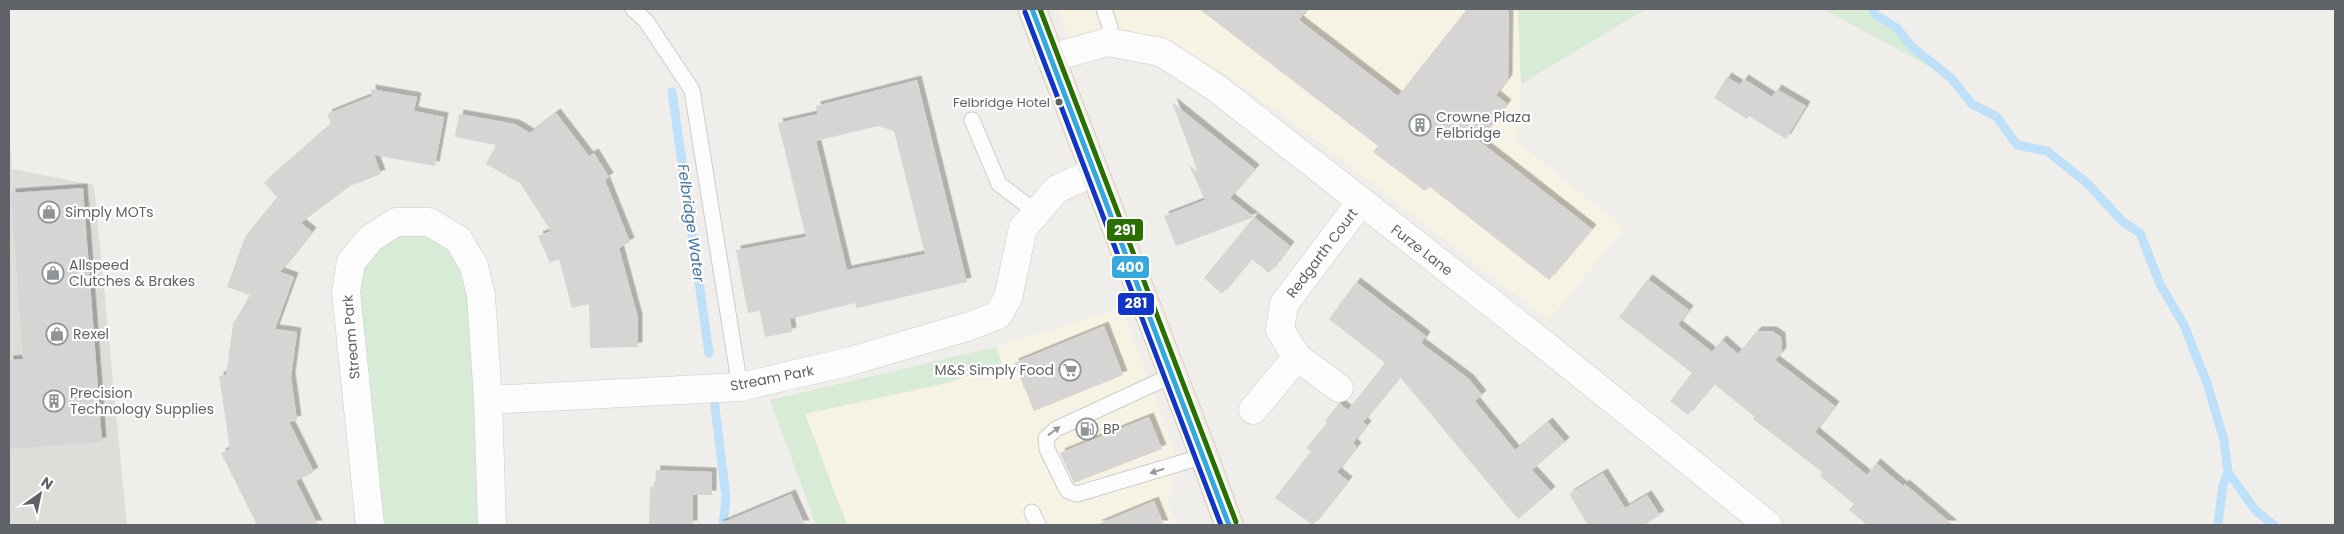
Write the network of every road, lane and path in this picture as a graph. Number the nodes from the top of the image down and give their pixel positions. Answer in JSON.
{"nodes":[{"id":1,"x":633,"y":9,"type":"edge"},
{"id":2,"x":1032,"y":9,"type":"edge"},
{"id":3,"x":1104,"y":9,"type":"edge"},
{"id":4,"x":1108,"y":42,"type":"junction"},
{"id":5,"x":1050,"y":58,"type":"junction"},
{"id":6,"x":972,"y":120,"type":"dead end"},
{"id":7,"x":1094,"y":172,"type":"junction"},
{"id":8,"x":1360,"y":203,"type":"junction"},
{"id":9,"x":1036,"y":212,"type":"junction"},
{"id":10,"x":1297,"y":358,"type":"junction"},
{"id":11,"x":1173,"y":375,"type":"junction"},
{"id":12,"x":740,"y":387,"type":"junction"},
{"id":13,"x":1339,"y":388,"type":"dead end"},
{"id":14,"x":488,"y":400,"type":"junction"},
{"id":15,"x":1253,"y":410,"type":"dead end"},
{"id":16,"x":1204,"y":456,"type":"junction"},
{"id":17,"x":370,"y":525,"type":"edge"},
{"id":18,"x":492,"y":525,"type":"edge"},
{"id":19,"x":1228,"y":525,"type":"edge"},
{"id":20,"x":1768,"y":525,"type":"edge"}],
"edges":[{"from":1,"to":12,"type":"lane"},
{"from":2,"to":5,"type":"highway"},
{"from":3,"to":4,"type":"lane"},
{"from":4,"to":5,"type":"street","name":"Furze Lane"},
{"from":4,"to":8,"type":"street","name":"Furze Lane"},
{"from":5,"to":7,"type":"highway"},
{"from":6,"to":9,"type":"lane"},
{"from":7,"to":9,"type":"street"},
{"from":7,"to":11,"type":"highway"},
{"from":8,"to":10,"type":"street","name":"Redgarth Court"},
{"from":8,"to":20,"type":"street","name":"Furze Lane"},
{"from":9,"to":12,"type":"street","name":"Stream Park"},
{"from":10,"to":13,"type":"street","name":"Redgarth Court"},
{"from":10,"to":15,"type":"street"},
{"from":11,"to":16,"type":"highway"},
{"from":16,"to":11,"type":"lane","one_way":true},
{"from":12,"to":14,"type":"street","name":"Stream Park"},
{"from":14,"to":17,"type":"street","name":"Stream Park"},
{"from":14,"to":18,"type":"street","name":"Stream Park"},
{"from":16,"to":19,"type":"highway"}]}
